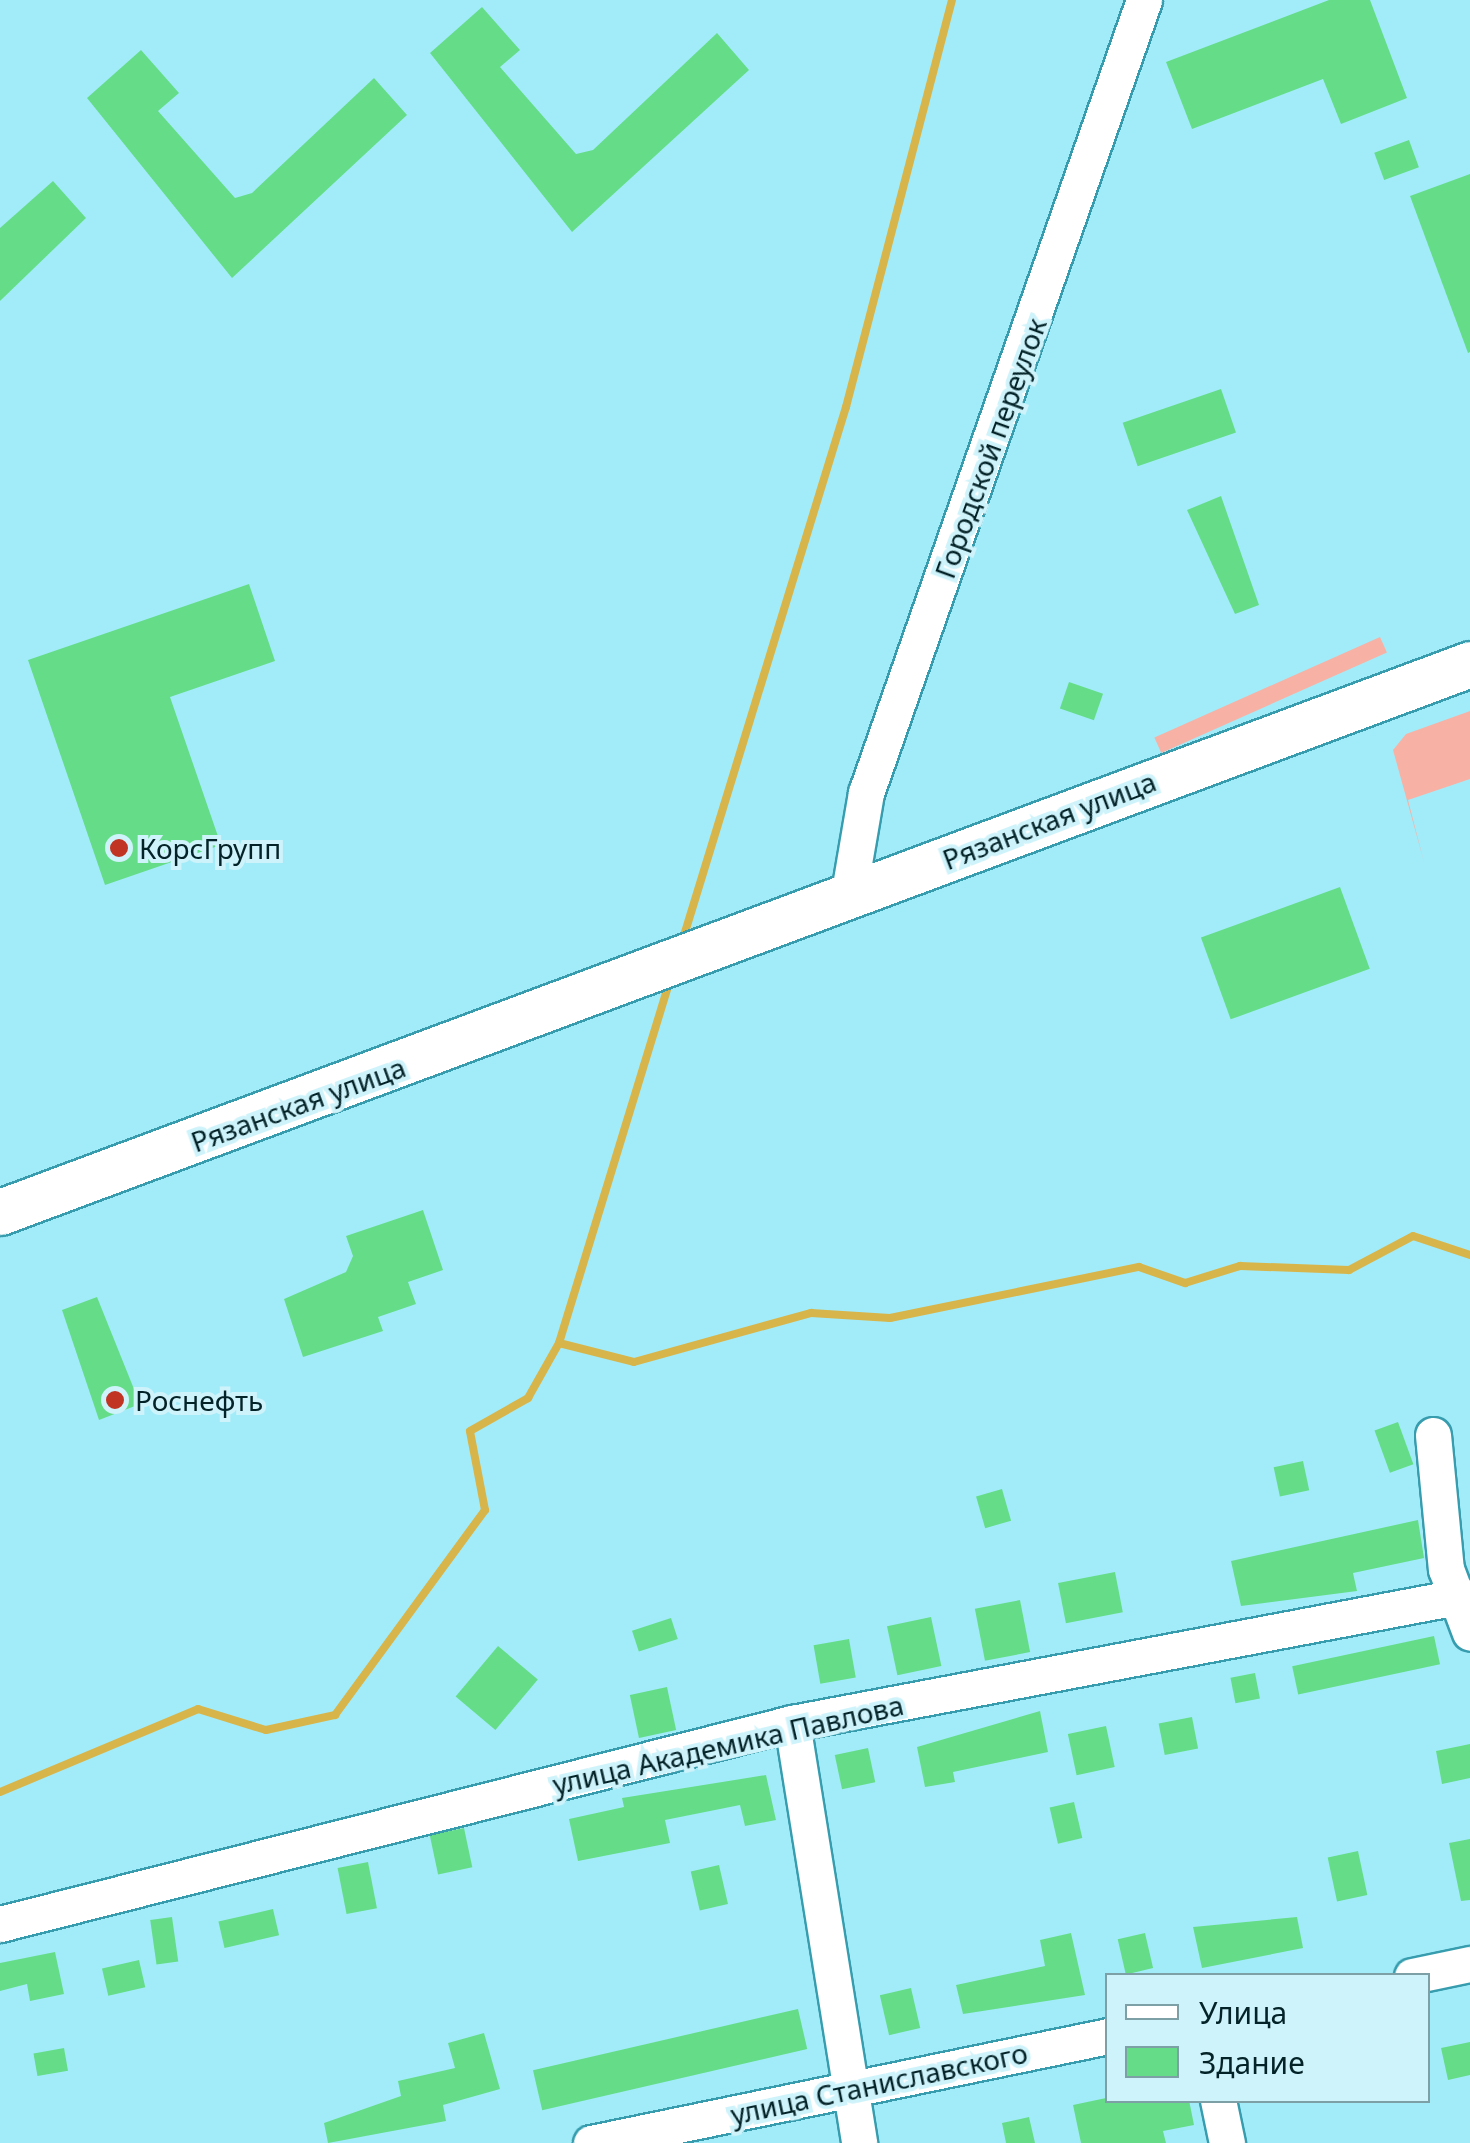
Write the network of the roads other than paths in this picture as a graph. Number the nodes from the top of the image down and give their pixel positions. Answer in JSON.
{"nodes":[{"id":1,"x":1144,"y":0,"type":"edge"},
{"id":2,"x":1470,"y":664,"type":"edge"},
{"id":3,"x":848,"y":898,"type":"junction"},
{"id":4,"x":0,"y":1212,"type":"edge"},
{"id":5,"x":1433,"y":1436,"type":"dead end"},
{"id":6,"x":1462,"y":1596,"type":"junction"},
{"id":7,"x":1470,"y":1633,"type":"edge"},
{"id":8,"x":792,"y":1723,"type":"junction"},
{"id":9,"x":0,"y":1924,"type":"edge"},
{"id":10,"x":1470,"y":1964,"type":"edge"},
{"id":11,"x":1426,"y":1973,"type":"edge"},
{"id":12,"x":1105,"y":2037,"type":"edge"},
{"id":13,"x":848,"y":2088,"type":"junction"},
{"id":14,"x":1219,"y":2103,"type":"edge"},
{"id":15,"x":592,"y":2143,"type":"edge"},
{"id":16,"x":859,"y":2143,"type":"edge"},
{"id":17,"x":1227,"y":2143,"type":"edge"}],
"edges":[{"from":1,"to":3,"type":"street","name":"Городской переулок"},
{"from":2,"to":3,"type":"main road","name":"Рязанская улица"},
{"from":3,"to":4,"type":"main road","name":"Рязанская улица"},
{"from":5,"to":6,"type":"street"},
{"from":6,"to":7,"type":"street"},
{"from":6,"to":8,"type":"street","name":"улица Академика Павлова"},
{"from":8,"to":9,"type":"street","name":"улица Академика Павлова"},
{"from":8,"to":13,"type":"street"},
{"from":10,"to":11,"type":"street"},
{"from":12,"to":13,"type":"street","name":"улица Станиславского"},
{"from":13,"to":15,"type":"street","name":"улица Станиславского"},
{"from":13,"to":16,"type":"street"},
{"from":14,"to":17,"type":"street"}]}
